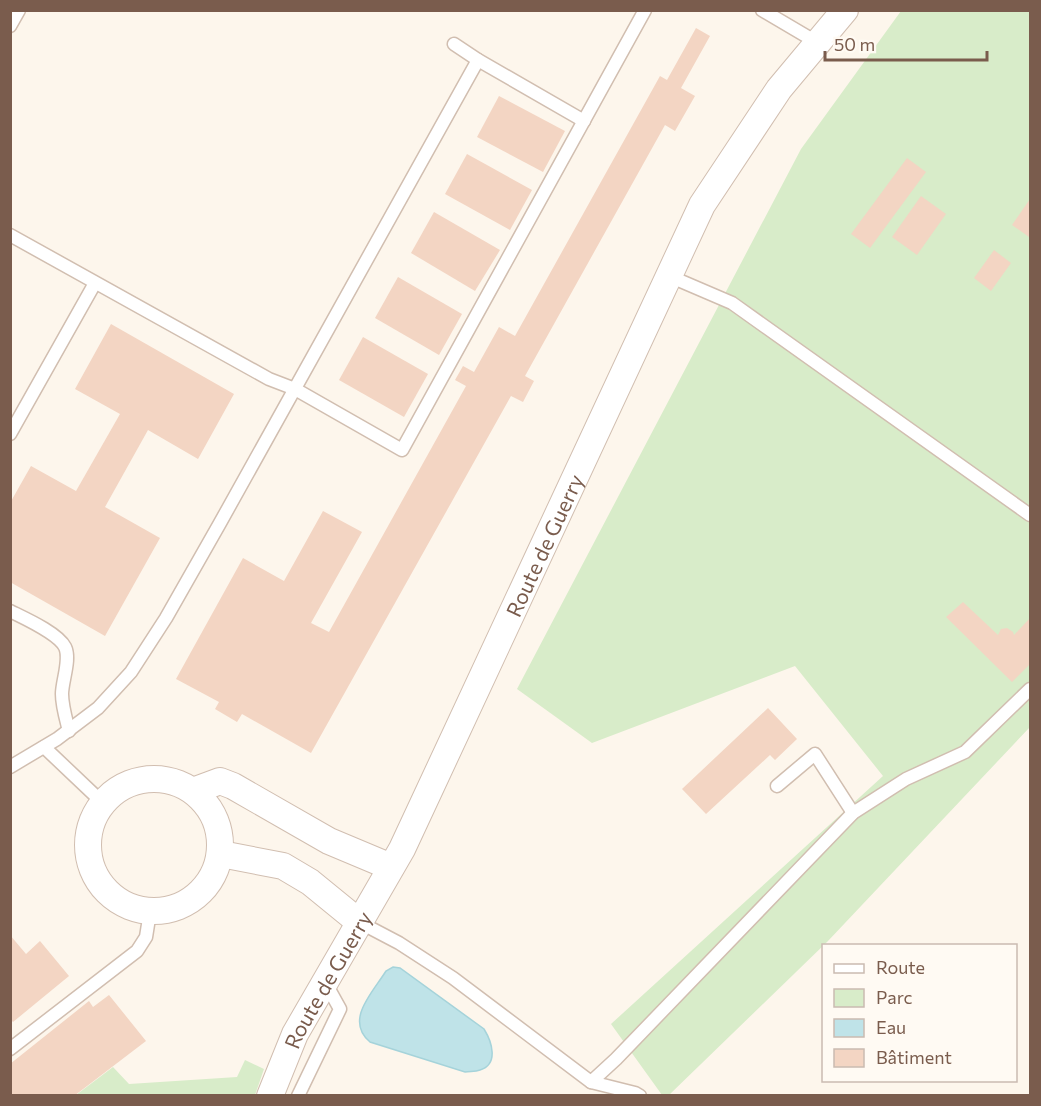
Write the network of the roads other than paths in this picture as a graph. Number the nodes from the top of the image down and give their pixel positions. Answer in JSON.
{"nodes":[{"id":1,"x":19,"y":10,"type":"edge"},
{"id":2,"x":645,"y":10,"type":"edge"},
{"id":3,"x":762,"y":10,"type":"edge"},
{"id":4,"x":845,"y":10,"type":"edge"},
{"id":5,"x":10,"y":26,"type":"edge"},
{"id":6,"x":818,"y":43,"type":"junction"},
{"id":7,"x":454,"y":44,"type":"dead end"},
{"id":8,"x":478,"y":60,"type":"junction"},
{"id":9,"x":584,"y":121,"type":"junction"},
{"id":10,"x":10,"y":235,"type":"edge"},
{"id":11,"x":669,"y":276,"type":"junction"},
{"id":12,"x":95,"y":283,"type":"junction"},
{"id":13,"x":295,"y":389,"type":"junction"},
{"id":14,"x":10,"y":434,"type":"edge"},
{"id":15,"x":1030,"y":515,"type":"edge"},
{"id":16,"x":10,"y":611,"type":"edge"},
{"id":17,"x":1030,"y":689,"type":"edge"},
{"id":18,"x":69,"y":731,"type":"junction"},
{"id":19,"x":44,"y":747,"type":"junction"},
{"id":20,"x":10,"y":767,"type":"edge"},
{"id":21,"x":777,"y":786,"type":"dead end"},
{"id":22,"x":193,"y":791,"type":"junction"},
{"id":23,"x":103,"y":803,"type":"junction"},
{"id":24,"x":853,"y":813,"type":"junction"},
{"id":25,"x":221,"y":854,"type":"junction"},
{"id":26,"x":391,"y":867,"type":"junction"},
{"id":27,"x":150,"y":912,"type":"junction"},
{"id":28,"x":359,"y":922,"type":"junction"},
{"id":29,"x":325,"y":982,"type":"junction"},
{"id":30,"x":10,"y":1049,"type":"edge"},
{"id":31,"x":591,"y":1082,"type":"junction"},
{"id":32,"x":270,"y":1095,"type":"edge"},
{"id":33,"x":298,"y":1095,"type":"edge"},
{"id":34,"x":608,"y":1095,"type":"edge"},
{"id":35,"x":640,"y":1095,"type":"edge"}],
"edges":[{"from":1,"to":5,"type":"lane"},
{"from":2,"to":9,"type":"lane"},
{"from":3,"to":6,"type":"lane"},
{"from":4,"to":6,"type":"street","name":"Route de Guerry"},
{"from":6,"to":11,"type":"street","name":"Route de Guerry"},
{"from":7,"to":8,"type":"lane"},
{"from":8,"to":9,"type":"lane"},
{"from":8,"to":13,"type":"lane"},
{"from":9,"to":13,"type":"lane"},
{"from":10,"to":12,"type":"lane"},
{"from":11,"to":15,"type":"lane"},
{"from":11,"to":26,"type":"street","name":"Route de Guerry"},
{"from":12,"to":13,"type":"lane"},
{"from":12,"to":14,"type":"lane"},
{"from":13,"to":18,"type":"lane"},
{"from":16,"to":18,"type":"lane"},
{"from":17,"to":24,"type":"lane"},
{"from":18,"to":19,"type":"lane"},
{"from":19,"to":20,"type":"lane"},
{"from":19,"to":23,"type":"lane"},
{"from":21,"to":24,"type":"lane"},
{"from":22,"to":23,"type":"street"},
{"from":22,"to":25,"type":"street"},
{"from":22,"to":26,"type":"street"},
{"from":23,"to":27,"type":"street"},
{"from":24,"to":31,"type":"lane"},
{"from":25,"to":27,"type":"street"},
{"from":25,"to":28,"type":"street"},
{"from":26,"to":28,"type":"street","name":"Route de Guerry"},
{"from":27,"to":30,"type":"lane"},
{"from":28,"to":29,"type":"street","name":"Route de Guerry"},
{"from":28,"to":31,"type":"lane"},
{"from":29,"to":32,"type":"street","name":"Route de Guerry"},
{"from":29,"to":33,"type":"lane"},
{"from":31,"to":34,"type":"lane"},
{"from":31,"to":35,"type":"lane"}]}
